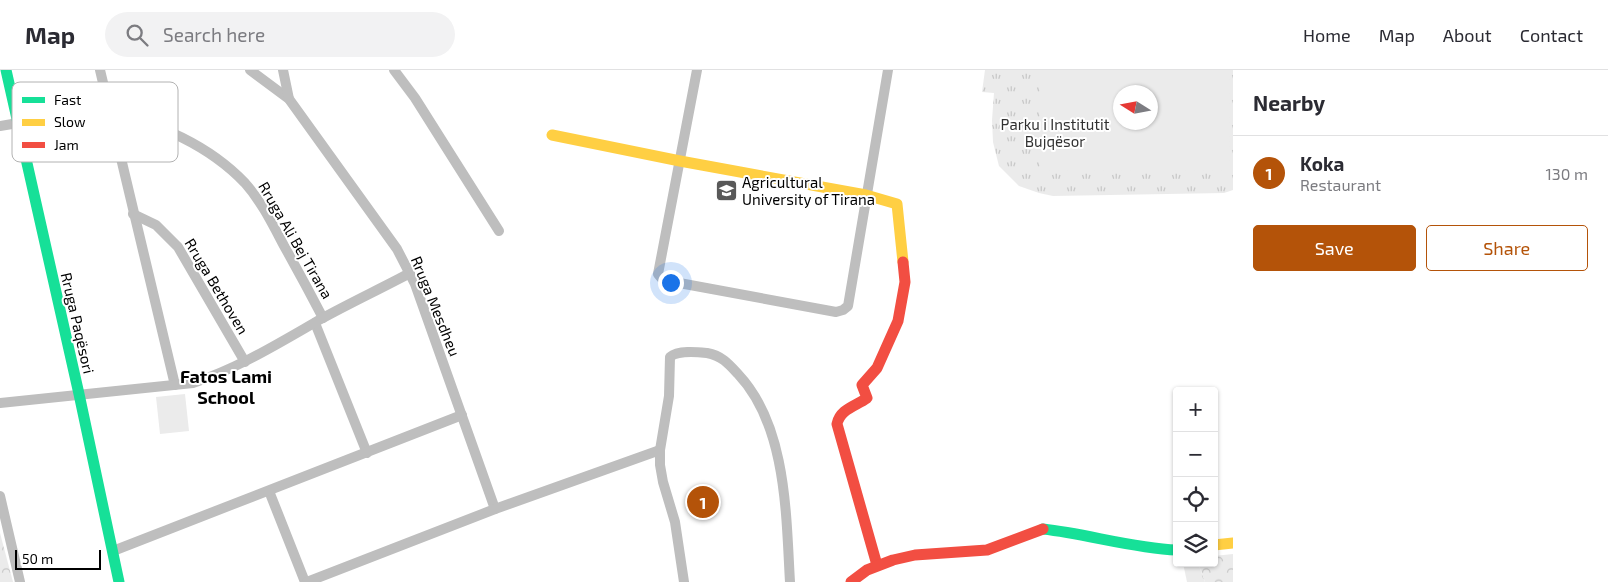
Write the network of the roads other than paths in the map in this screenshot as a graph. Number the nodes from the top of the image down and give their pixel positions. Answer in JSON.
{"nodes":[{"id":1,"x":6,"y":70,"type":"edge"},
{"id":2,"x":250,"y":70,"type":"edge"},
{"id":3,"x":283,"y":70,"type":"edge"},
{"id":4,"x":394,"y":70,"type":"edge"},
{"id":5,"x":698,"y":70,"type":"edge"},
{"id":6,"x":888,"y":70,"type":"edge"},
{"id":7,"x":12,"y":96,"type":"edge"},
{"id":8,"x":289,"y":99,"type":"junction"},
{"id":9,"x":552,"y":135,"type":"dead end"},
{"id":10,"x":178,"y":136,"type":"edge"},
{"id":11,"x":680,"y":161,"type":"junction"},
{"id":12,"x":27,"y":162,"type":"edge"},
{"id":13,"x":121,"y":162,"type":"edge"},
{"id":14,"x":866,"y":195,"type":"junction"},
{"id":15,"x":133,"y":214,"type":"junction"},
{"id":16,"x":499,"y":231,"type":"dead end"},
{"id":17,"x":410,"y":273,"type":"junction"},
{"id":18,"x":319,"y":320,"type":"junction"},
{"id":19,"x":245,"y":362,"type":"junction"},
{"id":20,"x":175,"y":386,"type":"junction"},
{"id":21,"x":78,"y":394,"type":"junction"},
{"id":22,"x":0,"y":402,"type":"edge"},
{"id":23,"x":462,"y":415,"type":"junction"},
{"id":24,"x":660,"y":450,"type":"junction"},
{"id":25,"x":367,"y":453,"type":"junction"},
{"id":26,"x":269,"y":491,"type":"junction"},
{"id":27,"x":0,"y":496,"type":"edge"},
{"id":28,"x":495,"y":509,"type":"junction"},
{"id":29,"x":1233,"y":543,"type":"edge"},
{"id":30,"x":1218,"y":545,"type":"edge"},
{"id":31,"x":1173,"y":550,"type":"edge"},
{"id":32,"x":113,"y":551,"type":"junction"},
{"id":33,"x":877,"y":565,"type":"junction"},
{"id":34,"x":20,"y":582,"type":"edge"},
{"id":35,"x":119,"y":582,"type":"edge"},
{"id":36,"x":306,"y":582,"type":"edge"},
{"id":37,"x":684,"y":582,"type":"edge"},
{"id":38,"x":790,"y":582,"type":"edge"},
{"id":39,"x":851,"y":582,"type":"edge"}],
"edges":[{"from":1,"to":7,"type":"street","name":"Rruga Paqësori"},
{"from":2,"to":8,"type":"street","name":"Rruga Mesdheu"},
{"from":3,"to":8,"type":"street"},
{"from":4,"to":16,"type":"street"},
{"from":5,"to":11,"type":"street"},
{"from":6,"to":14,"type":"street"},
{"from":8,"to":17,"type":"street","name":"Rruga Mesdheu"},
{"from":9,"to":11,"type":"street"},
{"from":10,"to":18,"type":"street","name":"Rruga Ali Bej Tirana"},
{"from":11,"to":14,"type":"street"},
{"from":11,"to":14,"type":"street"},
{"from":12,"to":21,"type":"street","name":"Rruga Paqësori"},
{"from":13,"to":15,"type":"street"},
{"from":14,"to":33,"type":"street"},
{"from":15,"to":19,"type":"street","name":"Rruga Bethoven"},
{"from":15,"to":20,"type":"street"},
{"from":17,"to":18,"type":"street"},
{"from":17,"to":23,"type":"street","name":"Rruga Mesdheu"},
{"from":18,"to":19,"type":"street"},
{"from":18,"to":25,"type":"street","name":"Rruga Ali Bej Tirana"},
{"from":19,"to":20,"type":"street"},
{"from":20,"to":21,"type":"street"},
{"from":21,"to":22,"type":"street"},
{"from":21,"to":32,"type":"street","name":"Rruga Paqësori"},
{"from":23,"to":25,"type":"street"},
{"from":23,"to":28,"type":"street","name":"Rruga Mesdheu"},
{"from":24,"to":28,"type":"street"},
{"from":24,"to":37,"type":"street"},
{"from":24,"to":38,"type":"street"},
{"from":25,"to":26,"type":"street"},
{"from":26,"to":32,"type":"street"},
{"from":26,"to":36,"type":"street"},
{"from":27,"to":34,"type":"street"},
{"from":28,"to":36,"type":"street"},
{"from":29,"to":30,"type":"street"},
{"from":31,"to":33,"type":"street"},
{"from":32,"to":35,"type":"street","name":"Rruga Paqësori"},
{"from":33,"to":39,"type":"street"}]}
